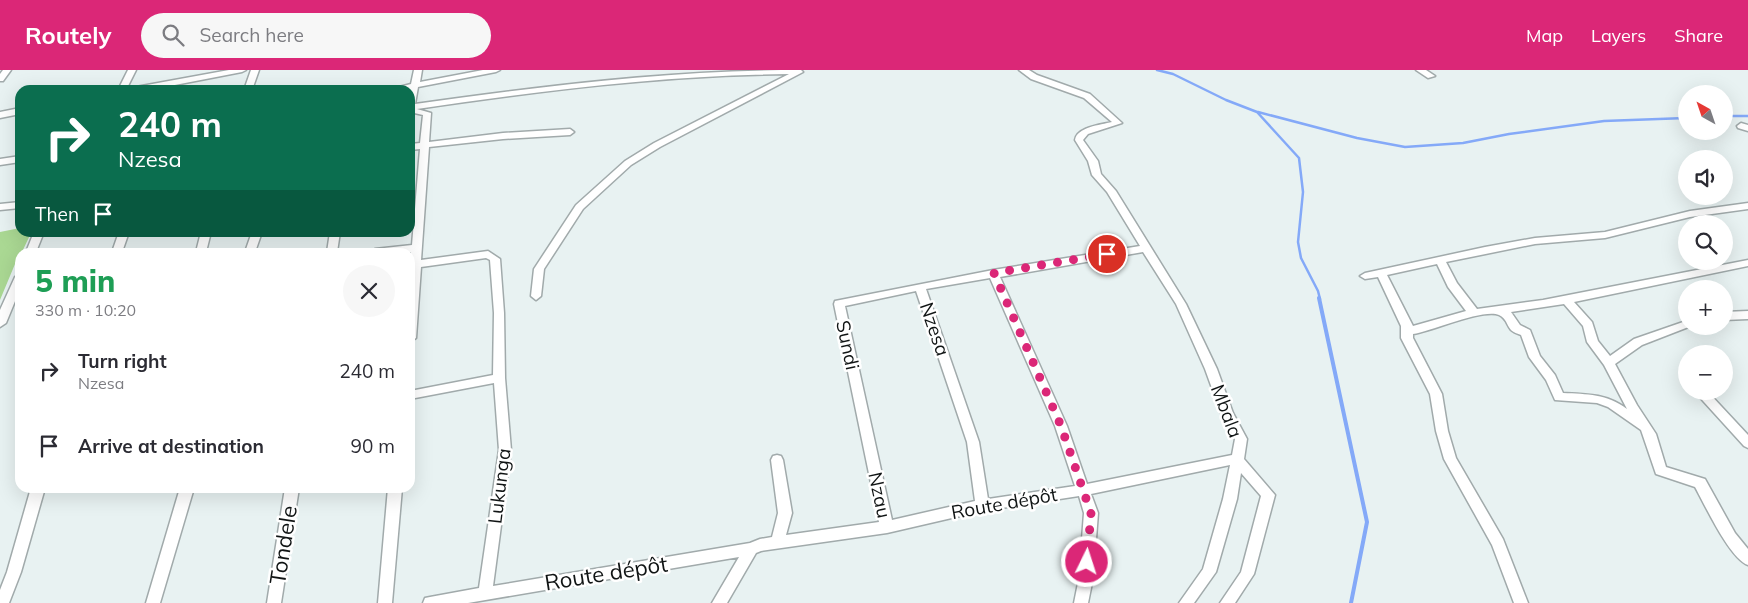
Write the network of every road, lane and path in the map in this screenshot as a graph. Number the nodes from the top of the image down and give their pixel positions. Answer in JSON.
{"nodes":[{"id":1,"x":7,"y":70,"type":"edge"},
{"id":2,"x":132,"y":70,"type":"edge"},
{"id":3,"x":242,"y":70,"type":"edge"},
{"id":4,"x":255,"y":70,"type":"edge"},
{"id":5,"x":418,"y":70,"type":"edge"},
{"id":6,"x":496,"y":70,"type":"edge"},
{"id":7,"x":1023,"y":70,"type":"edge"},
{"id":8,"x":1420,"y":70,"type":"edge"},
{"id":9,"x":801,"y":71,"type":"edge"},
{"id":10,"x":1431,"y":76,"type":"dead end"},
{"id":11,"x":0,"y":79,"type":"edge"},
{"id":12,"x":124,"y":85,"type":"edge"},
{"id":13,"x":162,"y":85,"type":"edge"},
{"id":14,"x":250,"y":85,"type":"edge"},
{"id":15,"x":414,"y":85,"type":"joint"},
{"id":16,"x":415,"y":106,"type":"edge"},
{"id":17,"x":15,"y":112,"type":"edge"},
{"id":18,"x":415,"y":112,"type":"edge"},
{"id":19,"x":0,"y":115,"type":"edge"},
{"id":20,"x":570,"y":132,"type":"dead end"},
{"id":21,"x":425,"y":146,"type":"junction"},
{"id":22,"x":415,"y":147,"type":"edge"},
{"id":23,"x":15,"y":160,"type":"edge"},
{"id":24,"x":0,"y":162,"type":"edge"},
{"id":25,"x":15,"y":206,"type":"edge"},
{"id":26,"x":1748,"y":206,"type":"edge"},
{"id":27,"x":0,"y":207,"type":"edge"},
{"id":28,"x":417,"y":248,"type":"joint"},
{"id":29,"x":1145,"y":248,"type":"junction"},
{"id":30,"x":1440,"y":260,"type":"junction"},
{"id":31,"x":1748,"y":263,"type":"edge"},
{"id":32,"x":415,"y":264,"type":"joint"},
{"id":33,"x":994,"y":273,"type":"junction"},
{"id":34,"x":1381,"y":273,"type":"junction"},
{"id":35,"x":1365,"y":276,"type":"dead end"},
{"id":36,"x":920,"y":287,"type":"junction"},
{"id":37,"x":15,"y":288,"type":"edge"},
{"id":38,"x":536,"y":296,"type":"dead end"},
{"id":39,"x":1566,"y":300,"type":"junction"},
{"id":40,"x":1498,"y":310,"type":"junction"},
{"id":41,"x":1474,"y":313,"type":"junction"},
{"id":42,"x":1748,"y":315,"type":"edge"},
{"id":43,"x":1733,"y":316,"type":"edge"},
{"id":44,"x":0,"y":323,"type":"edge"},
{"id":45,"x":1678,"y":328,"type":"edge"},
{"id":46,"x":1407,"y":331,"type":"junction"},
{"id":47,"x":1609,"y":363,"type":"junction"},
{"id":48,"x":500,"y":378,"type":"junction"},
{"id":49,"x":856,"y":386,"type":"joint"},
{"id":50,"x":415,"y":394,"type":"edge"},
{"id":51,"x":1708,"y":400,"type":"edge"},
{"id":52,"x":1646,"y":428,"type":"junction"},
{"id":53,"x":1748,"y":443,"type":"edge"},
{"id":54,"x":777,"y":460,"type":"dead end"},
{"id":55,"x":1238,"y":461,"type":"junction"},
{"id":56,"x":1083,"y":490,"type":"junction"},
{"id":57,"x":37,"y":493,"type":"edge"},
{"id":58,"x":186,"y":493,"type":"edge"},
{"id":59,"x":291,"y":493,"type":"edge"},
{"id":60,"x":394,"y":493,"type":"edge"},
{"id":61,"x":982,"y":504,"type":"junction"},
{"id":62,"x":887,"y":527,"type":"junction"},
{"id":63,"x":778,"y":541,"type":"junction"},
{"id":64,"x":752,"y":549,"type":"junction"},
{"id":65,"x":1748,"y":559,"type":"edge"},
{"id":66,"x":485,"y":593,"type":"junction"},
{"id":67,"x":2,"y":603,"type":"edge"},
{"id":68,"x":153,"y":603,"type":"edge"},
{"id":69,"x":274,"y":603,"type":"edge"},
{"id":70,"x":385,"y":603,"type":"edge"},
{"id":71,"x":430,"y":603,"type":"edge"},
{"id":72,"x":719,"y":603,"type":"edge"},
{"id":73,"x":1081,"y":603,"type":"edge"},
{"id":74,"x":1186,"y":603,"type":"edge"},
{"id":75,"x":1227,"y":603,"type":"edge"},
{"id":76,"x":1521,"y":603,"type":"edge"}],
"edges":[{"from":1,"to":11,"type":"street"},
{"from":2,"to":12,"type":"street"},
{"from":3,"to":13,"type":"street"},
{"from":4,"to":14,"type":"street"},
{"from":5,"to":15,"type":"street"},
{"from":6,"to":15,"type":"street"},
{"from":7,"to":29,"type":"street","name":"Mbala"},
{"from":8,"to":10,"type":"street"},
{"from":9,"to":16,"type":"street"},
{"from":9,"to":38,"type":"street"},
{"from":17,"to":19,"type":"street"},
{"from":18,"to":21,"type":"street"},
{"from":20,"to":21,"type":"street"},
{"from":21,"to":22,"type":"street"},
{"from":21,"to":28,"type":"street"},
{"from":23,"to":24,"type":"street"},
{"from":25,"to":27,"type":"street"},
{"from":26,"to":30,"type":"street"},
{"from":28,"to":32,"type":"street"},
{"from":29,"to":33,"type":"street","name":"Nzesa"},
{"from":29,"to":55,"type":"street","name":"Mbala"},
{"from":30,"to":34,"type":"street"},
{"from":30,"to":41,"type":"street"},
{"from":31,"to":39,"type":"street"},
{"from":32,"to":48,"type":"street","name":"Lukunga"},
{"from":33,"to":36,"type":"street","name":"Nzesa"},
{"from":33,"to":56,"type":"street"},
{"from":34,"to":35,"type":"street"},
{"from":34,"to":46,"type":"street"},
{"from":36,"to":49,"type":"street","name":"Sundi"},
{"from":36,"to":61,"type":"street","name":"Nzesa"},
{"from":37,"to":44,"type":"street"},
{"from":39,"to":40,"type":"street"},
{"from":39,"to":47,"type":"street"},
{"from":40,"to":41,"type":"street"},
{"from":40,"to":52,"type":"street"},
{"from":41,"to":46,"type":"street"},
{"from":42,"to":43,"type":"street"},
{"from":45,"to":47,"type":"street"},
{"from":46,"to":76,"type":"street"},
{"from":47,"to":52,"type":"street"},
{"from":48,"to":50,"type":"street"},
{"from":48,"to":66,"type":"street","name":"Lukunga"},
{"from":49,"to":62,"type":"street","name":"Nzau"},
{"from":51,"to":53,"type":"street"},
{"from":52,"to":65,"type":"street"},
{"from":54,"to":63,"type":"street"},
{"from":55,"to":56,"type":"street","name":"Route dépôt"},
{"from":55,"to":74,"type":"street"},
{"from":55,"to":75,"type":"street","name":"Mbala"},
{"from":56,"to":61,"type":"street","name":"Route dépôt"},
{"from":56,"to":73,"type":"street"},
{"from":57,"to":67,"type":"street"},
{"from":58,"to":68,"type":"street"},
{"from":59,"to":69,"type":"street","name":"Tondele"},
{"from":60,"to":70,"type":"street"},
{"from":61,"to":62,"type":"street","name":"Route dépôt"},
{"from":62,"to":63,"type":"street","name":"Nzau"},
{"from":63,"to":64,"type":"street","name":"Nzau"},
{"from":64,"to":66,"type":"street","name":"Route dépôt"},
{"from":64,"to":72,"type":"street"},
{"from":66,"to":71,"type":"street","name":"Route dépôt"}]}
